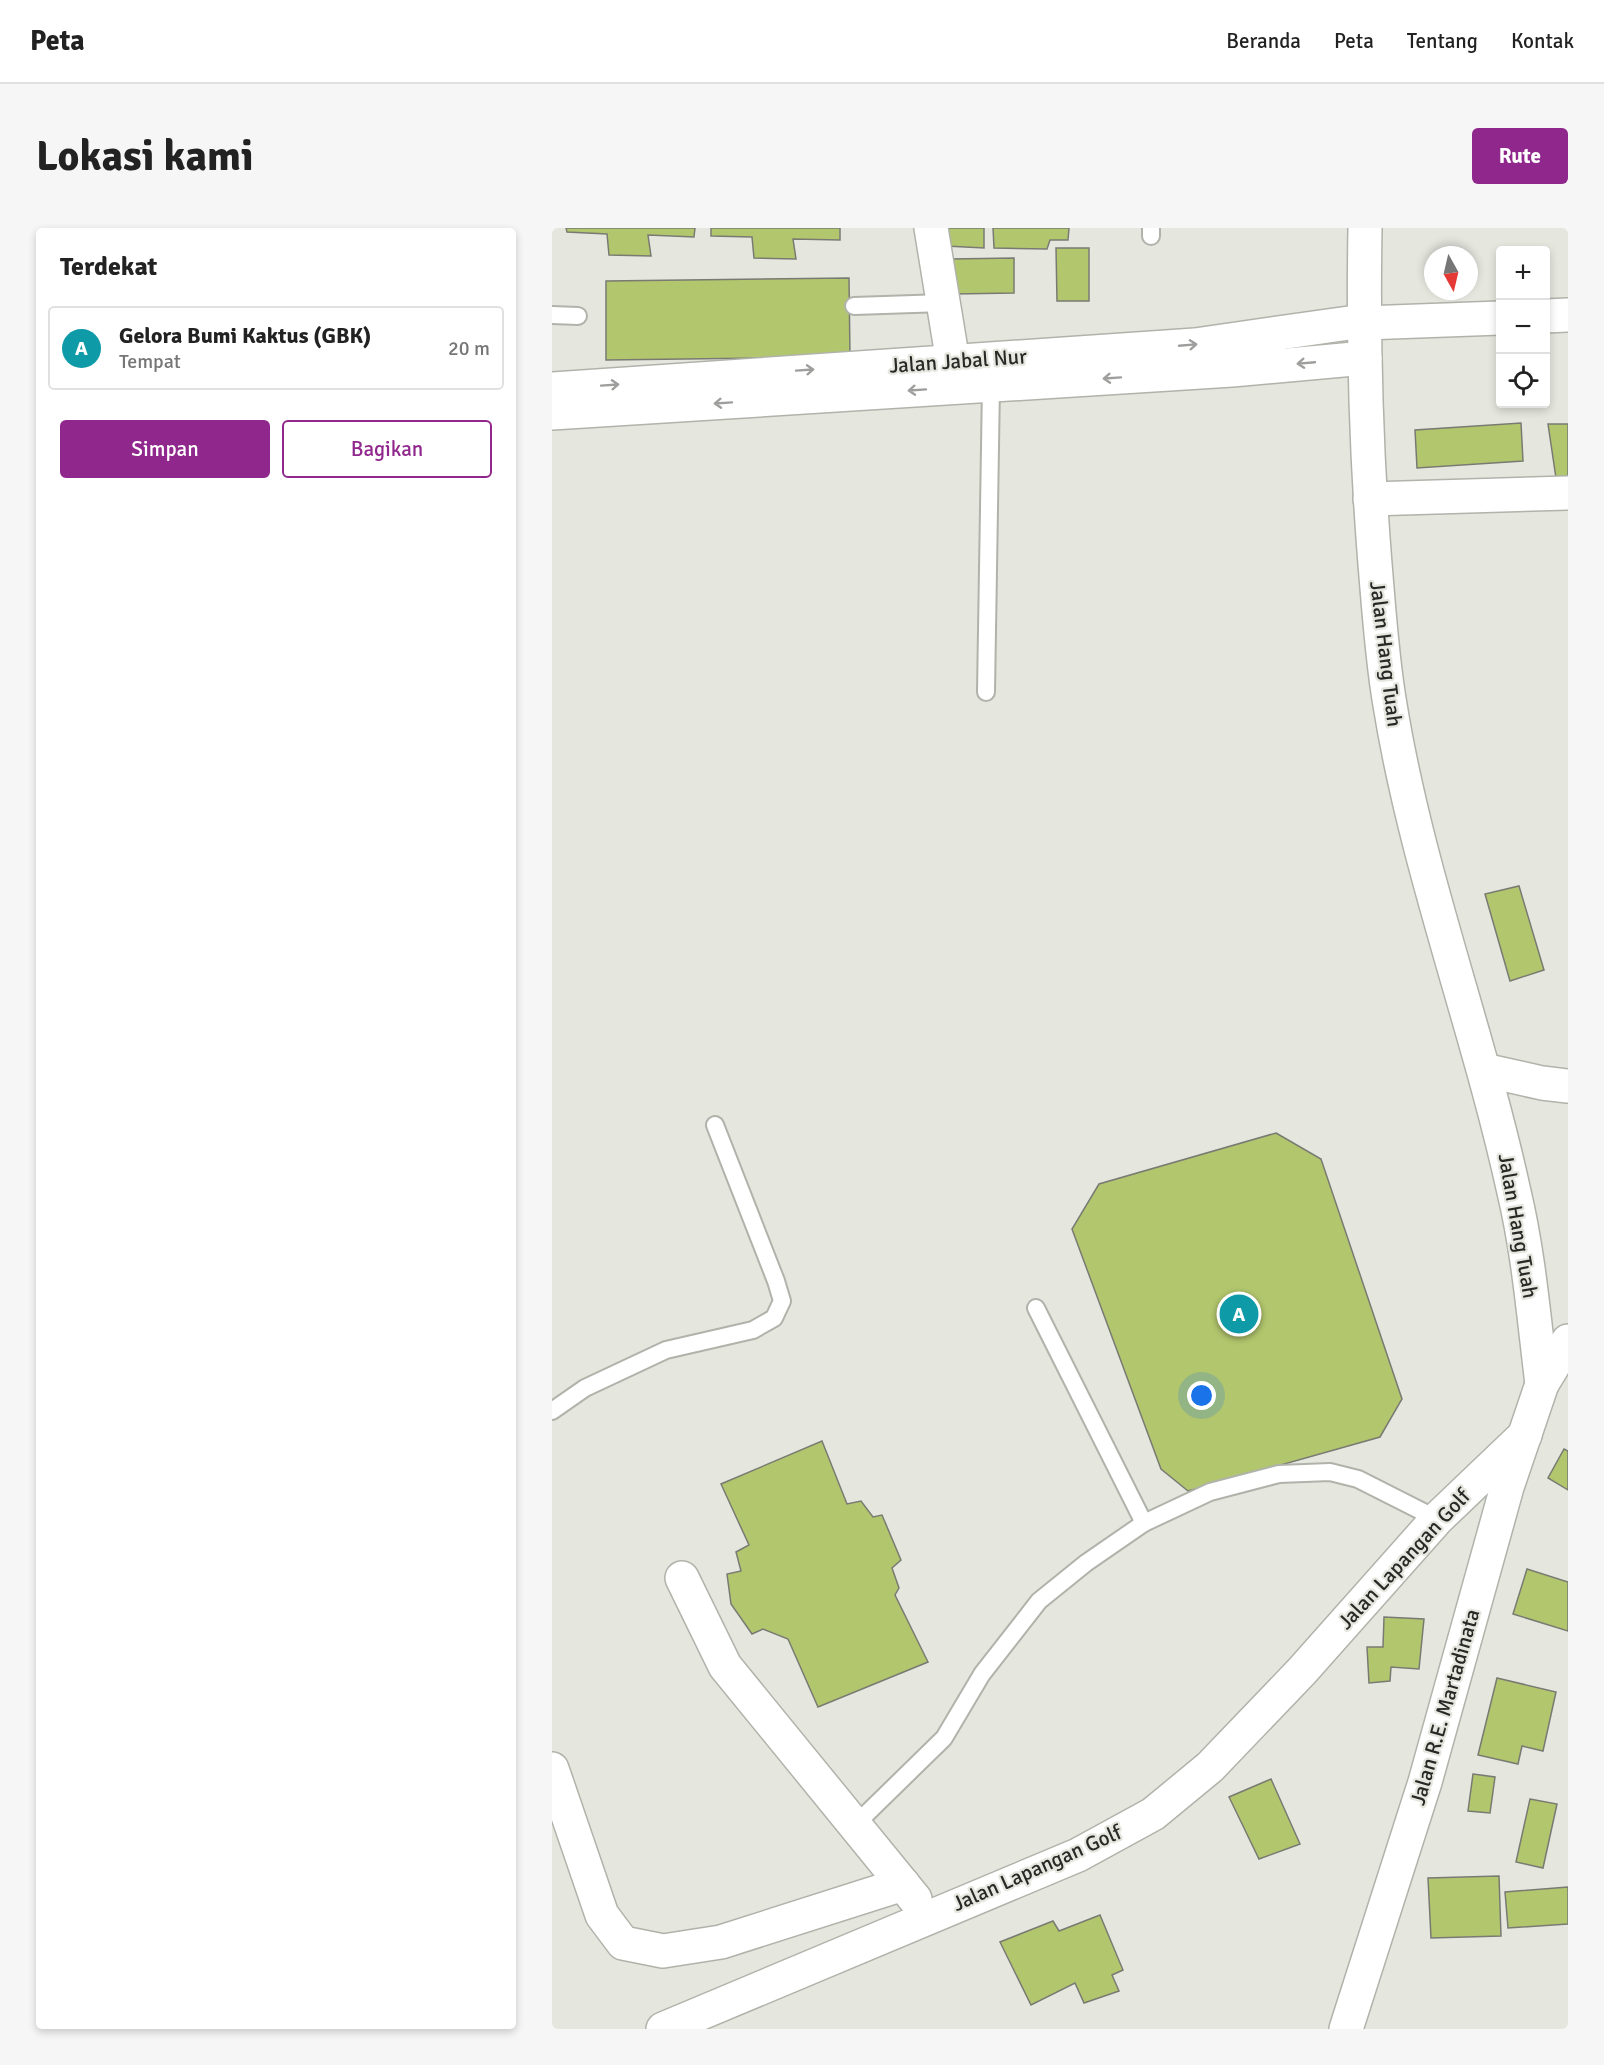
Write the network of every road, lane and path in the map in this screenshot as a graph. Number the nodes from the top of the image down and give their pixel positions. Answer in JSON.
{"nodes":[{"id":1,"x":932,"y":228,"type":"edge"},
{"id":2,"x":1365,"y":228,"type":"edge"},
{"id":3,"x":944,"y":303,"type":"junction"},
{"id":4,"x":854,"y":306,"type":"dead end"},
{"id":5,"x":552,"y":315,"type":"edge"},
{"id":6,"x":1568,"y":315,"type":"edge"},
{"id":7,"x":578,"y":316,"type":"dead end"},
{"id":8,"x":1550,"y":316,"type":"edge"},
{"id":9,"x":1496,"y":318,"type":"edge"},
{"id":10,"x":1363,"y":322,"type":"junction"},
{"id":11,"x":950,"y":344,"type":"dead end"},
{"id":12,"x":1365,"y":358,"type":"junction"},
{"id":13,"x":991,"y":386,"type":"junction"},
{"id":14,"x":552,"y":389,"type":"edge"},
{"id":15,"x":552,"y":414,"type":"edge"},
{"id":16,"x":1568,"y":492,"type":"edge"},
{"id":17,"x":1370,"y":499,"type":"junction"},
{"id":18,"x":986,"y":692,"type":"dead end"},
{"id":19,"x":1484,"y":1070,"type":"junction"},
{"id":20,"x":1568,"y":1086,"type":"edge"},
{"id":21,"x":715,"y":1125,"type":"dead end"},
{"id":22,"x":1036,"y":1308,"type":"dead end"},
{"id":23,"x":1568,"y":1341,"type":"edge"},
{"id":24,"x":1542,"y":1384,"type":"junction"},
{"id":25,"x":552,"y":1411,"type":"edge"},
{"id":26,"x":1525,"y":1434,"type":"junction"},
{"id":27,"x":1437,"y":1519,"type":"junction"},
{"id":28,"x":1144,"y":1523,"type":"junction"},
{"id":29,"x":682,"y":1578,"type":"dead end"},
{"id":30,"x":552,"y":1769,"type":"edge"},
{"id":31,"x":855,"y":1825,"type":"junction"},
{"id":32,"x":903,"y":1884,"type":"junction"},
{"id":33,"x":930,"y":1916,"type":"junction"},
{"id":34,"x":663,"y":2029,"type":"edge"},
{"id":35,"x":1346,"y":2029,"type":"edge"}],
"edges":[{"from":1,"to":3,"type":"main road"},
{"from":2,"to":10,"type":"main road","name":"Jalan Hang Tuah"},
{"from":3,"to":4,"type":"lane"},
{"from":3,"to":11,"type":"main road"},
{"from":5,"to":7,"type":"lane"},
{"from":6,"to":8,"type":"main road"},
{"from":9,"to":10,"type":"main road","name":"Jalan Jabal Nur"},
{"from":10,"to":12,"type":"main road","name":"Jalan Hang Tuah"},
{"from":14,"to":10,"type":"main road","name":"Jalan Jabal Nur","one_way":true},
{"from":12,"to":13,"type":"main road","one_way":true},
{"from":12,"to":17,"type":"main road","name":"Jalan Hang Tuah"},
{"from":13,"to":15,"type":"main road","one_way":true},
{"from":13,"to":18,"type":"lane"},
{"from":16,"to":17,"type":"main road"},
{"from":17,"to":19,"type":"main road","name":"Jalan Hang Tuah"},
{"from":19,"to":20,"type":"main road"},
{"from":19,"to":24,"type":"main road","name":"Jalan Hang Tuah"},
{"from":21,"to":25,"type":"lane"},
{"from":22,"to":28,"type":"lane"},
{"from":23,"to":24,"type":"main road"},
{"from":24,"to":26,"type":"main road","name":"Jalan R.E. Martadinata"},
{"from":26,"to":27,"type":"main road","name":"Jalan Lapangan Golf"},
{"from":26,"to":35,"type":"main road","name":"Jalan R.E. Martadinata"},
{"from":27,"to":28,"type":"lane"},
{"from":27,"to":33,"type":"main road","name":"Jalan Lapangan Golf"},
{"from":28,"to":31,"type":"lane"},
{"from":29,"to":31,"type":"main road"},
{"from":30,"to":32,"type":"main road"},
{"from":31,"to":32,"type":"main road"},
{"from":32,"to":33,"type":"main road"},
{"from":33,"to":34,"type":"main road","name":"Jalan Lapangan Golf"}]}
